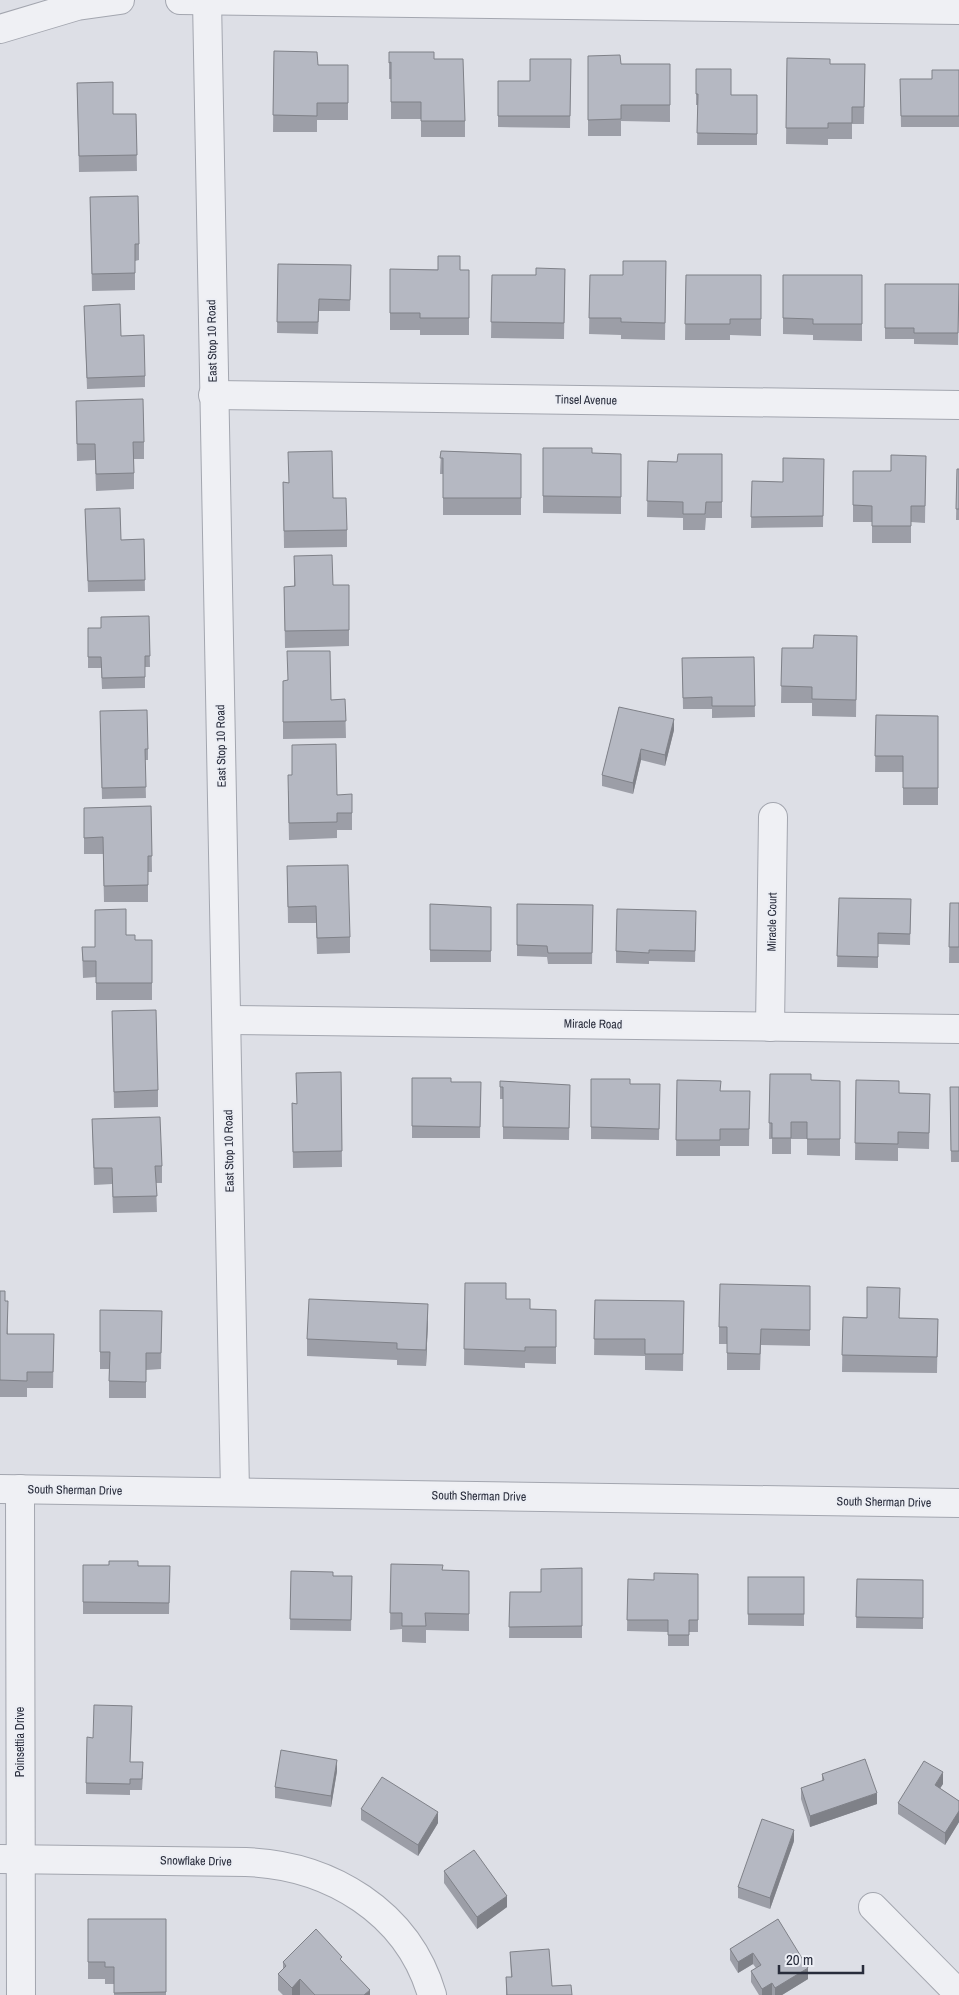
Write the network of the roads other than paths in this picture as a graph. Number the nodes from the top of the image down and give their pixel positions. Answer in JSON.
{"nodes":[{"id":1,"x":120,"y":0,"type":"edge"},
{"id":2,"x":180,"y":0,"type":"edge"},
{"id":3,"x":207,"y":0,"type":"edge"},
{"id":4,"x":959,"y":10,"type":"edge"},
{"id":5,"x":0,"y":29,"type":"edge"},
{"id":6,"x":213,"y":395,"type":"junction"},
{"id":7,"x":959,"y":405,"type":"edge"},
{"id":8,"x":773,"y":817,"type":"dead end"},
{"id":9,"x":227,"y":1020,"type":"junction"},
{"id":10,"x":770,"y":1026,"type":"junction"},
{"id":11,"x":959,"y":1029,"type":"edge"},
{"id":12,"x":10,"y":1489,"type":"edge"},
{"id":13,"x":235,"y":1492,"type":"junction"},
{"id":14,"x":959,"y":1503,"type":"edge"},
{"id":15,"x":10,"y":1859,"type":"edge"},
{"id":16,"x":873,"y":1907,"type":"dead end"},
{"id":17,"x":959,"y":1994,"type":"edge"},
{"id":18,"x":21,"y":1995,"type":"edge"},
{"id":19,"x":432,"y":1995,"type":"edge"}],
"edges":[{"from":1,"to":5,"type":"street"},
{"from":2,"to":3,"type":"street"},
{"from":3,"to":4,"type":"street"},
{"from":3,"to":6,"type":"street","name":"East Stop 10 Road"},
{"from":6,"to":7,"type":"street","name":"Tinsel Avenue"},
{"from":6,"to":9,"type":"street","name":"East Stop 10 Road"},
{"from":8,"to":10,"type":"street","name":"Miracle Court"},
{"from":9,"to":10,"type":"street","name":"Miracle Road"},
{"from":9,"to":13,"type":"street","name":"East Stop 10 Road"},
{"from":10,"to":11,"type":"street","name":"Miracle Road"},
{"from":12,"to":13,"type":"street","name":"South Sherman Drive"},
{"from":12,"to":15,"type":"street","name":"Poinsettia Drive"},
{"from":13,"to":14,"type":"street","name":"South Sherman Drive"},
{"from":15,"to":18,"type":"street","name":"Poinsettia Drive"},
{"from":15,"to":19,"type":"street","name":"Snowflake Drive"},
{"from":16,"to":17,"type":"street"}]}
